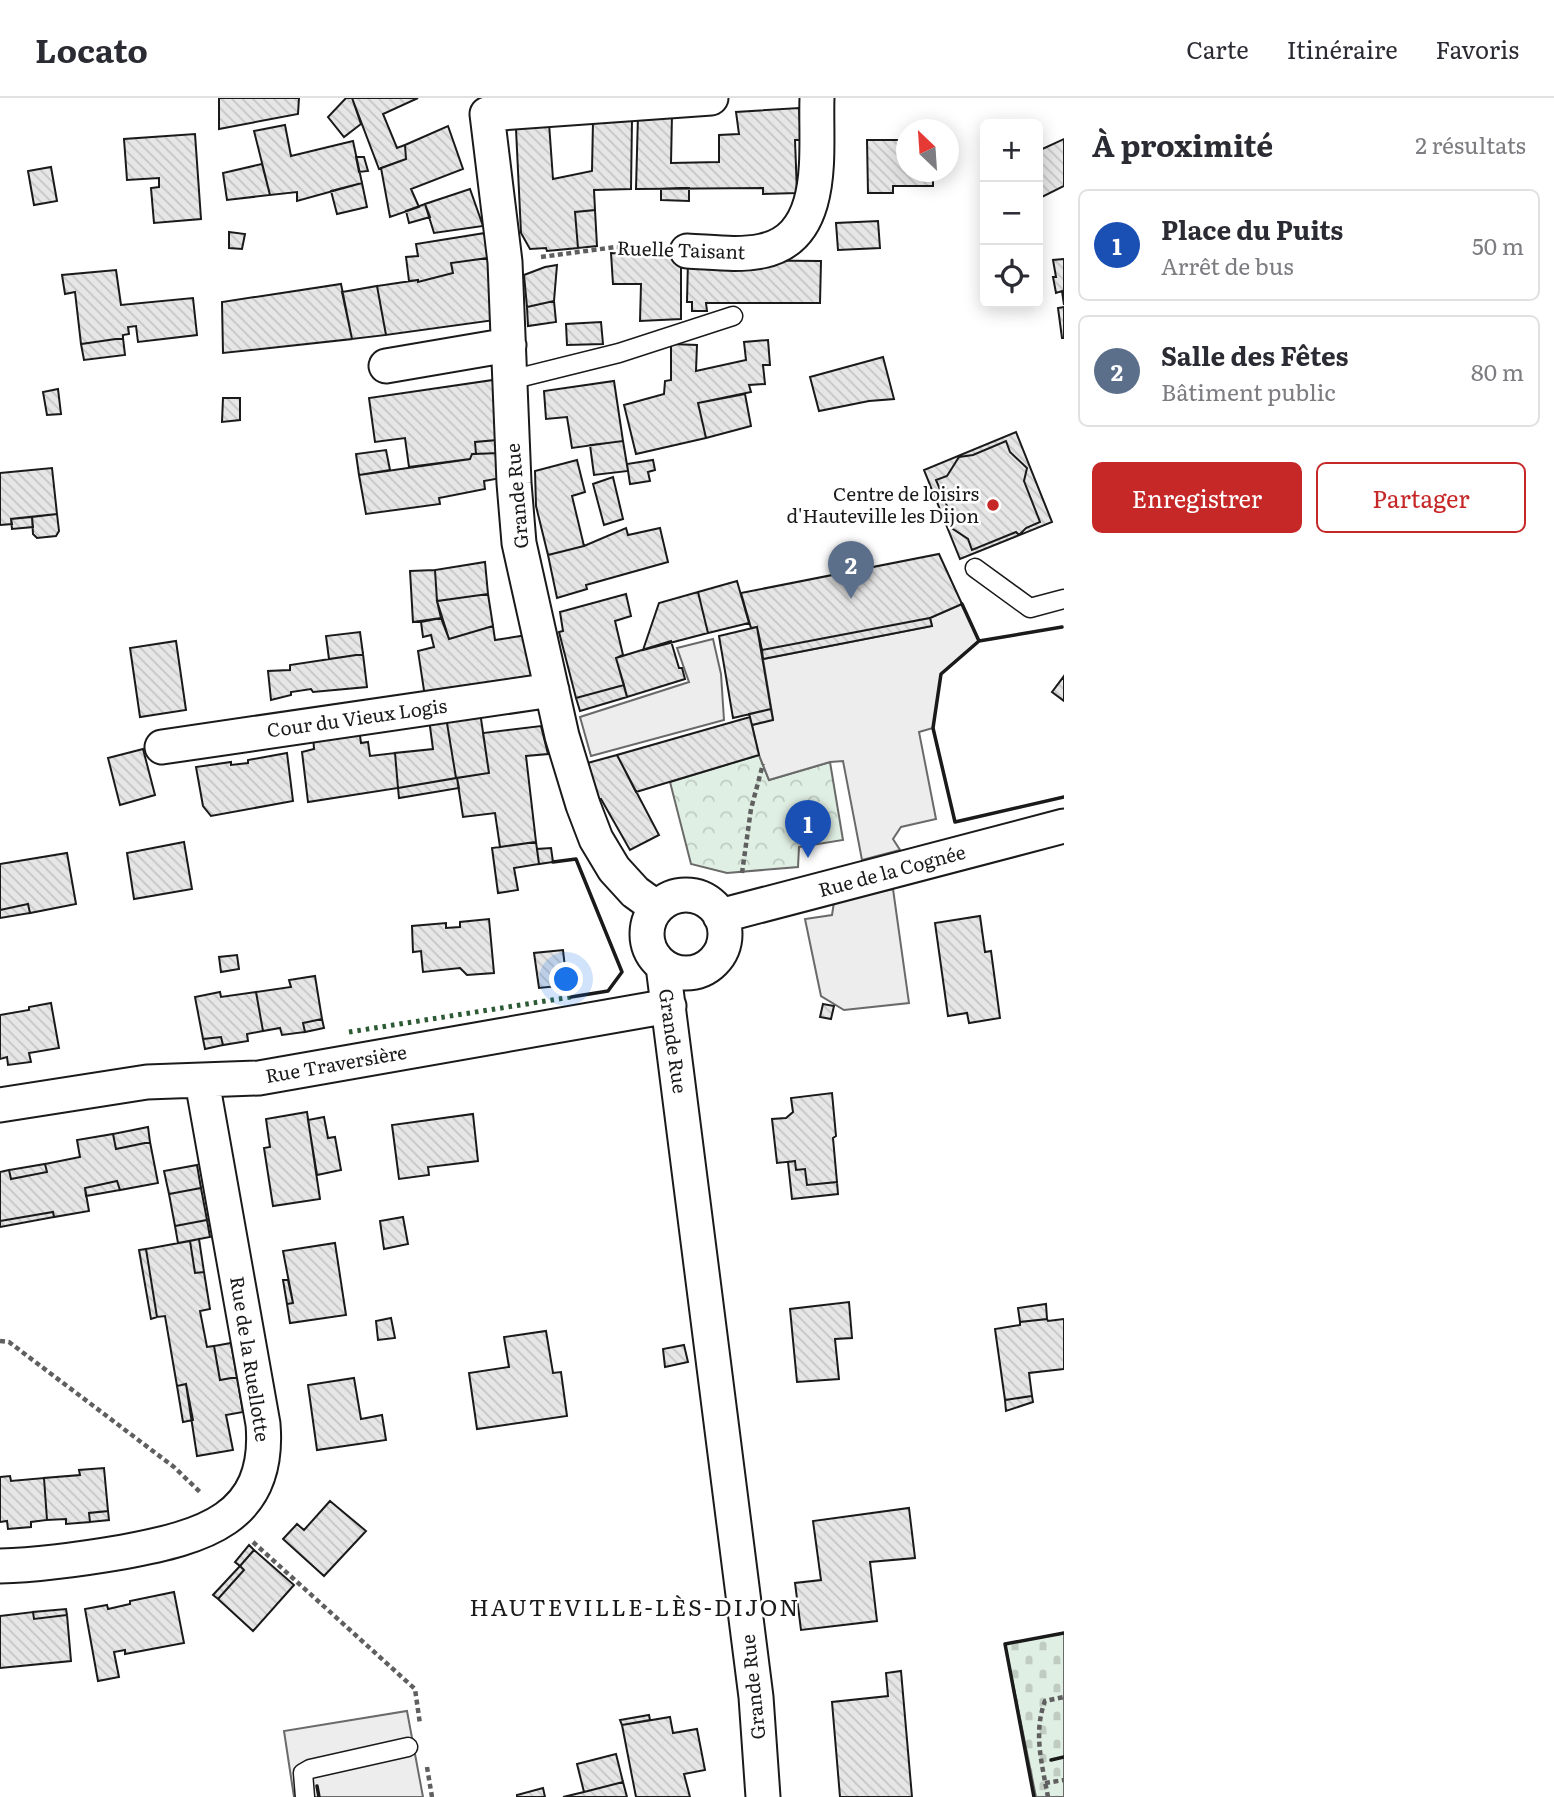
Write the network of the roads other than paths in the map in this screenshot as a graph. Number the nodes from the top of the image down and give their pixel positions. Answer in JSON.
{"nodes":[{"id":1,"x":711,"y":98,"type":"edge"},
{"id":2,"x":817,"y":98,"type":"edge"},
{"id":3,"x":477,"y":106,"type":"edge"},
{"id":4,"x":687,"y":251,"type":"road end"},
{"id":5,"x":733,"y":316,"type":"dead end"},
{"id":6,"x":509,"y":345,"type":"junction"},
{"id":7,"x":386,"y":366,"type":"dead end"},
{"id":8,"x":510,"y":380,"type":"junction"},
{"id":9,"x":975,"y":568,"type":"dead end"},
{"id":10,"x":1064,"y":598,"type":"edge"},
{"id":11,"x":551,"y":690,"type":"junction"},
{"id":12,"x":162,"y":747,"type":"dead end"},
{"id":13,"x":1064,"y":826,"type":"edge"},
{"id":14,"x":657,"y":908,"type":"junction"},
{"id":15,"x":735,"y":912,"type":"junction"},
{"id":16,"x":663,"y":966,"type":"junction"},
{"id":17,"x":669,"y":1006,"type":"junction"},
{"id":18,"x":202,"y":1081,"type":"junction"},
{"id":19,"x":0,"y":1105,"type":"edge"},
{"id":20,"x":0,"y":1566,"type":"edge"},
{"id":21,"x":408,"y":1747,"type":"dead end"},
{"id":22,"x":306,"y":1797,"type":"edge"},
{"id":23,"x":763,"y":1797,"type":"edge"}],
"edges":[{"from":1,"to":3,"type":"street"},
{"from":2,"to":4,"type":"street","name":"Ruelle Taisant"},
{"from":3,"to":6,"type":"street","name":"Grande Rue"},
{"from":5,"to":8,"type":"lane"},
{"from":6,"to":7,"type":"street"},
{"from":6,"to":8,"type":"street","name":"Grande Rue"},
{"from":8,"to":11,"type":"street","name":"Grande Rue"},
{"from":9,"to":10,"type":"lane"},
{"from":11,"to":12,"type":"street","name":"Cour du Vieux Logis"},
{"from":11,"to":14,"type":"street","name":"Grande Rue"},
{"from":13,"to":15,"type":"street","name":"Rue de la Cognée"},
{"from":14,"to":15,"type":"street"},
{"from":14,"to":16,"type":"street","name":"Grande Rue"},
{"from":15,"to":16,"type":"street"},
{"from":16,"to":17,"type":"street","name":"Grande Rue"},
{"from":17,"to":18,"type":"street","name":"Rue Traversière"},
{"from":17,"to":23,"type":"street","name":"Grande Rue"},
{"from":18,"to":19,"type":"street","name":"Rue Traversière"},
{"from":18,"to":20,"type":"street","name":"Rue de la Ruellotte"},
{"from":21,"to":22,"type":"lane"}]}
